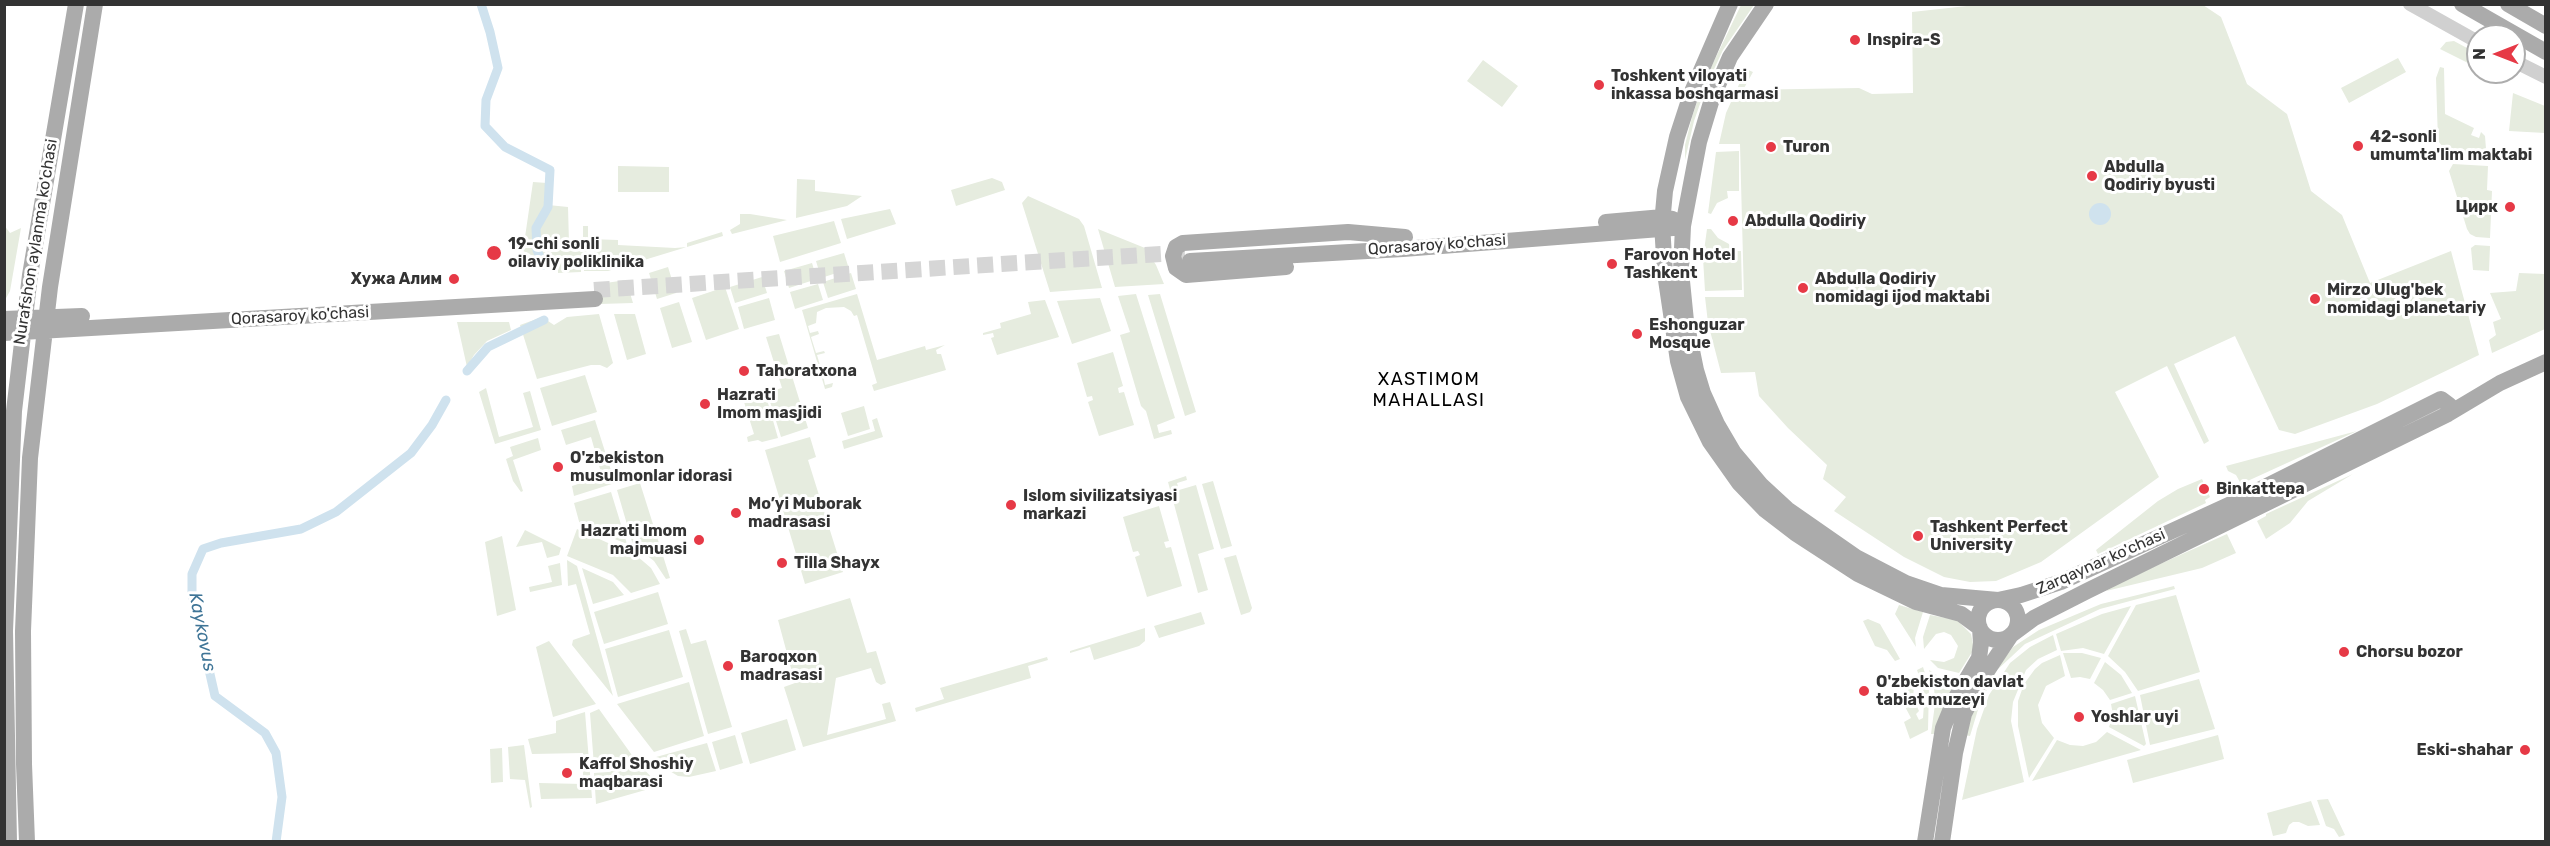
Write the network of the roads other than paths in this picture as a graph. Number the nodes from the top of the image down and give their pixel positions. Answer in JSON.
{"nodes":[{"id":1,"x":76,"y":4,"type":"edge"},
{"id":2,"x":95,"y":4,"type":"edge"},
{"id":3,"x":1730,"y":4,"type":"edge"},
{"id":4,"x":1766,"y":4,"type":"edge"},
{"id":5,"x":2410,"y":4,"type":"edge"},
{"id":6,"x":2508,"y":4,"type":"edge"},
{"id":7,"x":2463,"y":6,"type":"edge"},
{"id":8,"x":2546,"y":26,"type":"edge"},
{"id":9,"x":2466,"y":35,"type":"edge"},
{"id":10,"x":2546,"y":52,"type":"edge"},
{"id":11,"x":2526,"y":67,"type":"edge"},
{"id":12,"x":2546,"y":77,"type":"edge"},
{"id":13,"x":1683,"y":223,"type":"junction"},
{"id":14,"x":1663,"y":224,"type":"junction"},
{"id":15,"x":1404,"y":243,"type":"junction"},
{"id":16,"x":1191,"y":257,"type":"tunnel mouth"},
{"id":17,"x":29,"y":284,"type":"junction"},
{"id":18,"x":50,"y":287,"type":"junction"},
{"id":19,"x":595,"y":295,"type":"tunnel mouth"},
{"id":20,"x":4,"y":314,"type":"edge"},
{"id":21,"x":4,"y":319,"type":"edge"},
{"id":22,"x":79,"y":322,"type":"junction"},
{"id":23,"x":45,"y":324,"type":"junction"},
{"id":24,"x":23,"y":325,"type":"junction"},
{"id":25,"x":4,"y":333,"type":"edge"},
{"id":26,"x":4,"y":339,"type":"edge"},
{"id":27,"x":19,"y":358,"type":"junction"},
{"id":28,"x":41,"y":360,"type":"junction"},
{"id":29,"x":2546,"y":362,"type":"edge"},
{"id":30,"x":2444,"y":407,"type":"junction"},
{"id":31,"x":6,"y":580,"type":"edge"},
{"id":32,"x":24,"y":580,"type":"junction"},
{"id":33,"x":1998,"y":600,"type":"junction"},
{"id":34,"x":1980,"y":628,"type":"junction"},
{"id":35,"x":2011,"y":635,"type":"junction"},
{"id":36,"x":5,"y":678,"type":"edge"},
{"id":37,"x":23,"y":678,"type":"junction"},
{"id":38,"x":9,"y":842,"type":"edge"},
{"id":39,"x":27,"y":842,"type":"edge"},
{"id":40,"x":1925,"y":842,"type":"edge"},
{"id":41,"x":1942,"y":842,"type":"edge"}],
"edges":[{"from":1,"to":17,"type":"main road","name":"Nurafshon aylanma ko'chasi"},
{"from":2,"to":18,"type":"main road","name":"Nurafshon aylanma ko'chasi"},
{"from":3,"to":14,"type":"main road"},
{"from":4,"to":13,"type":"main road","name":"Zarqaynar ko'chasi"},
{"from":5,"to":9,"type":"street"},
{"from":6,"to":8,"type":"main road"},
{"from":7,"to":10,"type":"main road"},
{"from":11,"to":12,"type":"street"},
{"from":13,"to":14,"type":"main road","name":"Qorasaroy ko'chasi"},
{"from":13,"to":33,"type":"main road","name":"Zarqaynar ko'chasi"},
{"from":14,"to":15,"type":"main road","name":"Qorasaroy ko'chasi"},
{"from":14,"to":34,"type":"main road"},
{"from":15,"to":15,"type":"main road"},
{"from":15,"to":16,"type":"main road","name":"Qorasaroy ko'chasi"},
{"from":17,"to":20,"type":"main road"},
{"from":17,"to":24,"type":"main road","name":"Nurafshon aylanma ko'chasi"},
{"from":18,"to":22,"type":"main road"},
{"from":18,"to":23,"type":"main road","name":"Nurafshon aylanma ko'chasi"},
{"from":19,"to":22,"type":"main road","name":"Qorasaroy ko'chasi"},
{"from":21,"to":24,"type":"main road","name":"Qorasaroy ko'chasi"},
{"from":22,"to":23,"type":"main road","name":"Qorasaroy ko'chasi"},
{"from":22,"to":28,"type":"main road"},
{"from":23,"to":24,"type":"main road","name":"Qorasaroy ko'chasi"},
{"from":23,"to":28,"type":"main road","name":"Nurafshon aylanma ko'chasi"},
{"from":24,"to":25,"type":"main road","name":"Qorasaroy ko'chasi"},
{"from":24,"to":27,"type":"main road","name":"Nurafshon aylanma ko'chasi"},
{"from":26,"to":27,"type":"main road"},
{"from":27,"to":31,"type":"main road","name":"Nurafshon aylanma ko'chasi"},
{"from":28,"to":32,"type":"main road","name":"Nurafshon aylanma ko'chasi"},
{"from":29,"to":30,"type":"main road","name":"Zarqaynar ko'chasi"},
{"from":30,"to":33,"type":"main road","name":"Zarqaynar ko'chasi"},
{"from":30,"to":35,"type":"main road","name":"Zarqaynar ko'chasi"},
{"from":31,"to":32,"type":"main road"},
{"from":31,"to":36,"type":"main road","name":"Nurafshon aylanma ko'chasi"},
{"from":32,"to":37,"type":"main road","name":"Nurafshon aylanma ko'chasi"},
{"from":33,"to":34,"type":"main road"},
{"from":33,"to":35,"type":"main road"},
{"from":34,"to":35,"type":"main road"},
{"from":34,"to":40,"type":"main road"},
{"from":35,"to":41,"type":"main road","name":"Zarqaynar ko'chasi"},
{"from":36,"to":37,"type":"main road"},
{"from":36,"to":38,"type":"main road","name":"Nurafshon aylanma ko'chasi"},
{"from":37,"to":39,"type":"main road","name":"Nurafshon aylanma ko'chasi"}]}
